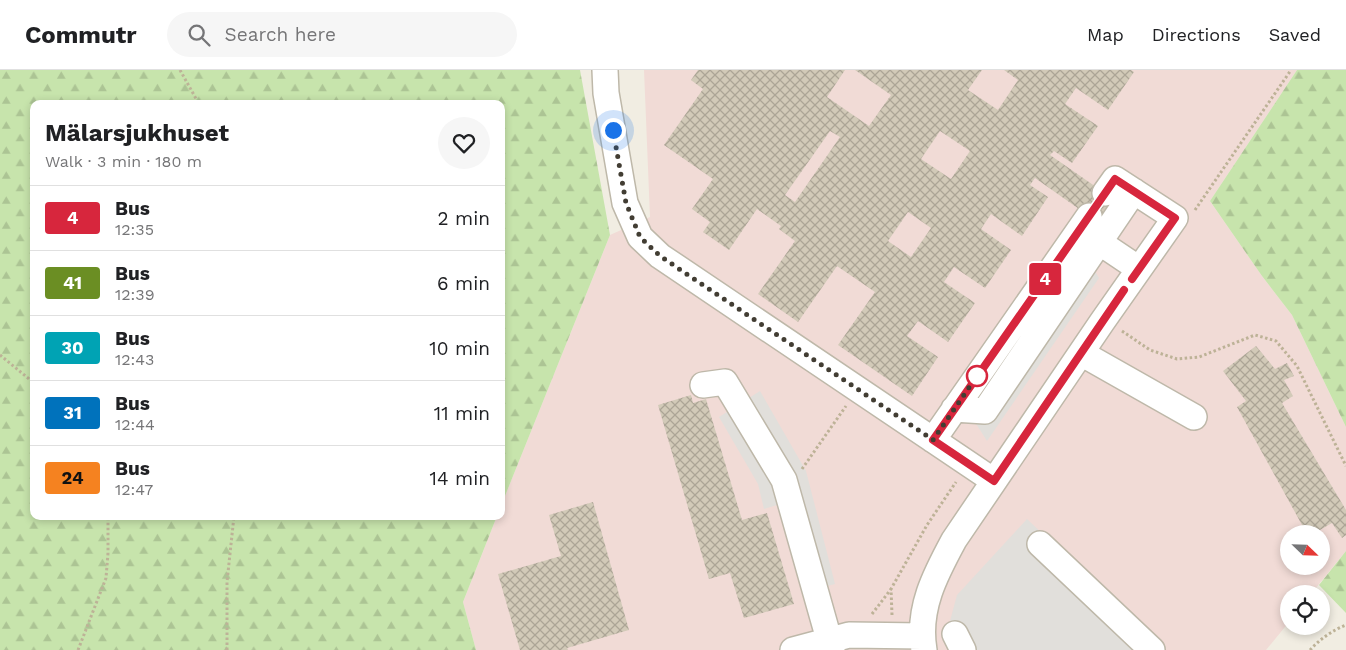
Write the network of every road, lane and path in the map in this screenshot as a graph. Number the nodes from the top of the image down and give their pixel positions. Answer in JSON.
{"nodes":[{"id":1,"x":180,"y":70,"type":"edge"},
{"id":2,"x":605,"y":70,"type":"edge"},
{"id":3,"x":197,"y":100,"type":"edge"},
{"id":4,"x":1089,"y":216,"type":"dead end"},
{"id":5,"x":1099,"y":242,"type":"junction"},
{"id":6,"x":1139,"y":269,"type":"junction"},
{"id":7,"x":1116,"y":326,"type":"dead end"},
{"id":8,"x":1080,"y":353,"type":"junction"},
{"id":9,"x":0,"y":355,"type":"edge"},
{"id":10,"x":30,"y":380,"type":"edge"},
{"id":11,"x":703,"y":385,"type":"dead end"},
{"id":12,"x":846,"y":406,"type":"dead end"},
{"id":13,"x":954,"y":409,"type":"junction"},
{"id":14,"x":1194,"y":417,"type":"dead end"},
{"id":15,"x":933,"y":440,"type":"junction"},
{"id":16,"x":968,"y":464,"type":"junction"},
{"id":17,"x":1346,"y":466,"type":"edge"},
{"id":18,"x":784,"y":480,"type":"junction"},
{"id":19,"x":994,"y":481,"type":"junction"},
{"id":20,"x":108,"y":520,"type":"edge"},
{"id":21,"x":233,"y":520,"type":"edge"},
{"id":22,"x":1040,"y":544,"type":"dead end"},
{"id":23,"x":1346,"y":625,"type":"edge"},
{"id":24,"x":894,"y":636,"type":"junction"},
{"id":25,"x":923,"y":643,"type":"edge"},
{"id":26,"x":831,"y":645,"type":"edge"},
{"id":27,"x":78,"y":650,"type":"edge"},
{"id":28,"x":227,"y":650,"type":"edge"},
{"id":29,"x":793,"y":650,"type":"edge"},
{"id":30,"x":1152,"y":650,"type":"edge"},
{"id":31,"x":1310,"y":650,"type":"edge"}],
"edges":[{"from":1,"to":3,"type":"path"},
{"from":2,"to":15,"type":"street"},
{"from":4,"to":13,"type":"street"},
{"from":5,"to":6,"type":"street"},
{"from":5,"to":6,"type":"street"},
{"from":5,"to":13,"type":"street"},
{"from":6,"to":8,"type":"street"},
{"from":7,"to":17,"type":"path"},
{"from":8,"to":14,"type":"street"},
{"from":8,"to":19,"type":"street"},
{"from":9,"to":10,"type":"path"},
{"from":11,"to":18,"type":"street"},
{"from":12,"to":18,"type":"path"},
{"from":13,"to":15,"type":"street"},
{"from":15,"to":16,"type":"street"},
{"from":16,"to":19,"type":"street"},
{"from":16,"to":24,"type":"path"},
{"from":18,"to":26,"type":"street"},
{"from":19,"to":25,"type":"street"},
{"from":20,"to":27,"type":"path"},
{"from":21,"to":28,"type":"path"},
{"from":22,"to":30,"type":"street"},
{"from":23,"to":31,"type":"path"},
{"from":24,"to":25,"type":"street"},
{"from":24,"to":26,"type":"street"},
{"from":26,"to":29,"type":"street"}]}
